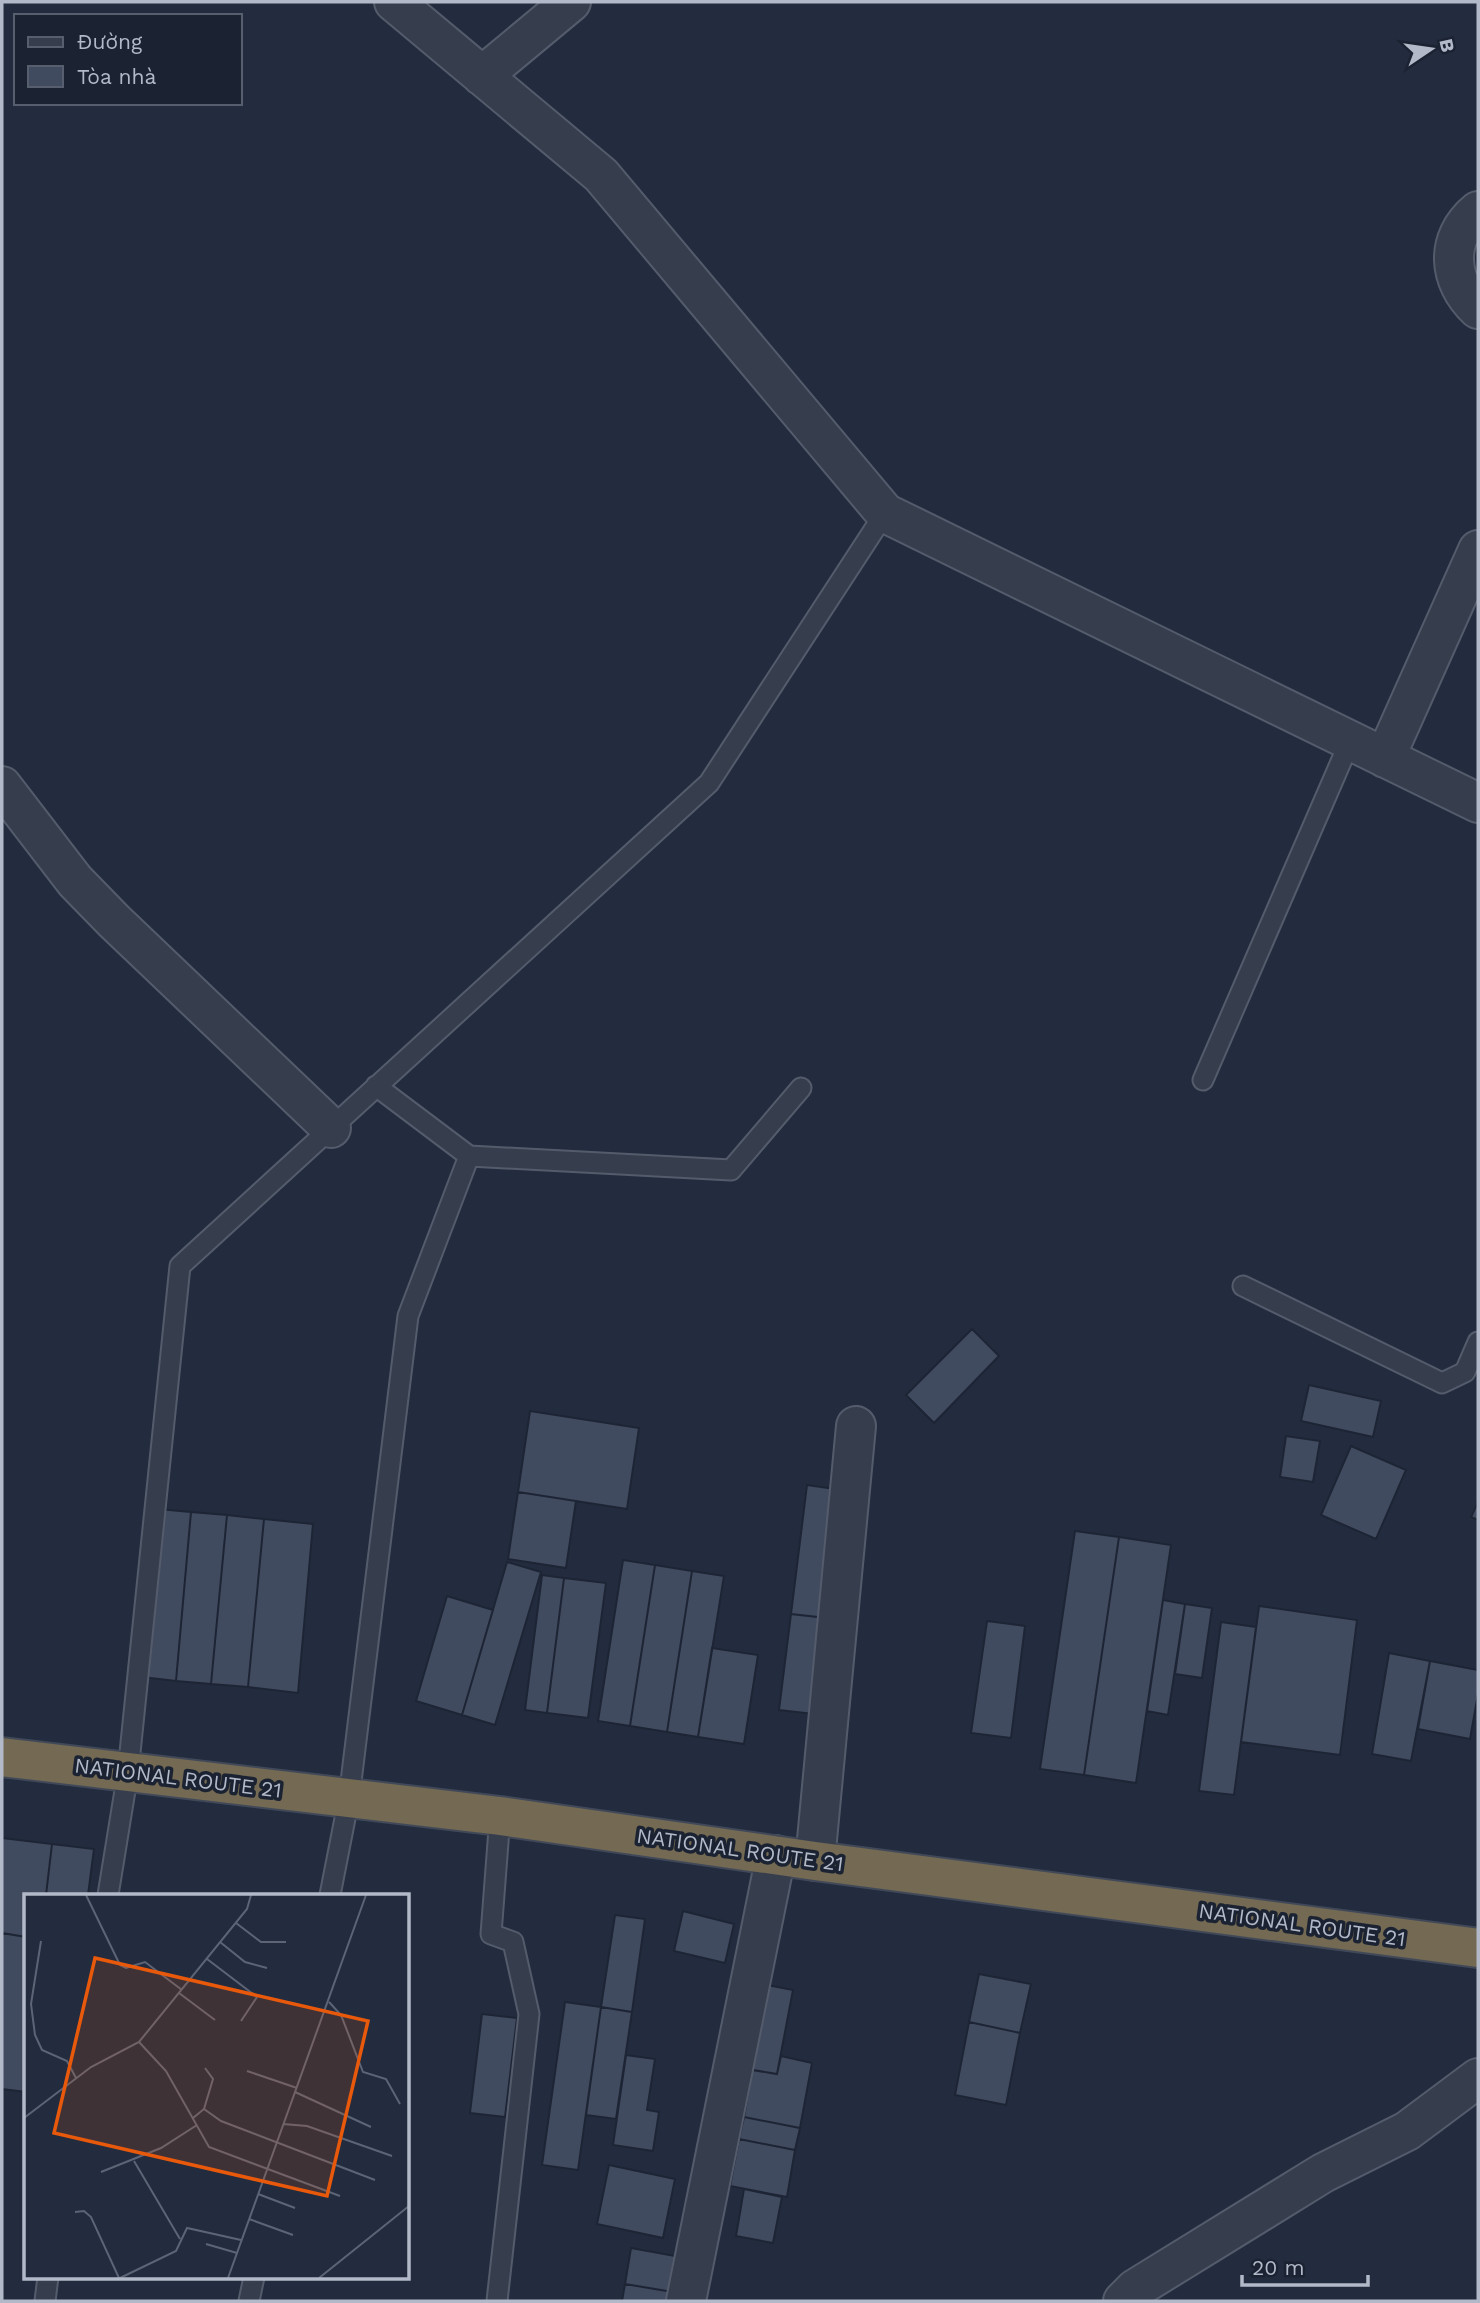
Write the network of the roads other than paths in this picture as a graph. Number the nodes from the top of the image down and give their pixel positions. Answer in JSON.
{"nodes":[{"id":1,"x":394,"y":2,"type":"edge"},
{"id":2,"x":571,"y":2,"type":"edge"},
{"id":3,"x":482,"y":76,"type":"junction"},
{"id":4,"x":1478,"y":211,"type":"edge"},
{"id":5,"x":1478,"y":309,"type":"edge"},
{"id":6,"x":885,"y":513,"type":"junction"},
{"id":7,"x":1478,"y":550,"type":"edge"},
{"id":8,"x":1350,"y":741,"type":"junction"},
{"id":9,"x":1385,"y":758,"type":"junction"},
{"id":10,"x":2,"y":786,"type":"edge"},
{"id":11,"x":1478,"y":803,"type":"edge"},
{"id":12,"x":1203,"y":1080,"type":"dead end"},
{"id":13,"x":376,"y":1086,"type":"junction"},
{"id":14,"x":801,"y":1088,"type":"dead end"},
{"id":15,"x":331,"y":1128,"type":"junction"},
{"id":16,"x":469,"y":1156,"type":"junction"},
{"id":17,"x":1243,"y":1286,"type":"dead end"},
{"id":18,"x":1478,"y":1342,"type":"edge"},
{"id":19,"x":856,"y":1426,"type":"dead end"},
{"id":20,"x":2,"y":1757,"type":"edge"},
{"id":21,"x":128,"y":1772,"type":"junction"},
{"id":22,"x":349,"y":1798,"type":"junction"},
{"id":23,"x":500,"y":1816,"type":"junction"},
{"id":24,"x":776,"y":1855,"type":"junction"},
{"id":25,"x":815,"y":1861,"type":"junction"},
{"id":26,"x":108,"y":1894,"type":"edge"},
{"id":27,"x":330,"y":1894,"type":"edge"},
{"id":28,"x":1478,"y":1948,"type":"edge"},
{"id":29,"x":1478,"y":2078,"type":"edge"},
{"id":30,"x":48,"y":2278,"type":"edge"},
{"id":31,"x":254,"y":2278,"type":"edge"},
{"id":32,"x":44,"y":2301,"type":"edge"},
{"id":33,"x":249,"y":2301,"type":"edge"},
{"id":34,"x":497,"y":2301,"type":"edge"},
{"id":35,"x":686,"y":2301,"type":"edge"},
{"id":36,"x":1123,"y":2301,"type":"edge"}],
"edges":[{"from":1,"to":3,"type":"street"},
{"from":2,"to":3,"type":"street"},
{"from":3,"to":6,"type":"street"},
{"from":4,"to":5,"type":"street"},
{"from":6,"to":8,"type":"street"},
{"from":6,"to":13,"type":"lane"},
{"from":7,"to":9,"type":"street"},
{"from":8,"to":9,"type":"street"},
{"from":8,"to":12,"type":"lane"},
{"from":9,"to":11,"type":"street"},
{"from":10,"to":15,"type":"street"},
{"from":13,"to":15,"type":"lane"},
{"from":13,"to":16,"type":"lane"},
{"from":14,"to":16,"type":"lane"},
{"from":15,"to":21,"type":"lane"},
{"from":16,"to":22,"type":"lane"},
{"from":17,"to":18,"type":"lane"},
{"from":19,"to":25,"type":"street"},
{"from":20,"to":21,"type":"highway","name":"NATIONAL ROUTE 21"},
{"from":21,"to":22,"type":"highway","name":"NATIONAL ROUTE 21"},
{"from":21,"to":26,"type":"lane"},
{"from":22,"to":23,"type":"highway","name":"NATIONAL ROUTE 21"},
{"from":22,"to":27,"type":"lane"},
{"from":23,"to":24,"type":"highway","name":"NATIONAL ROUTE 21"},
{"from":23,"to":34,"type":"lane"},
{"from":24,"to":25,"type":"highway","name":"NATIONAL ROUTE 21"},
{"from":24,"to":35,"type":"street"},
{"from":25,"to":28,"type":"highway","name":"NATIONAL ROUTE 21"},
{"from":29,"to":36,"type":"street"},
{"from":30,"to":32,"type":"lane"},
{"from":31,"to":33,"type":"lane"}]}
